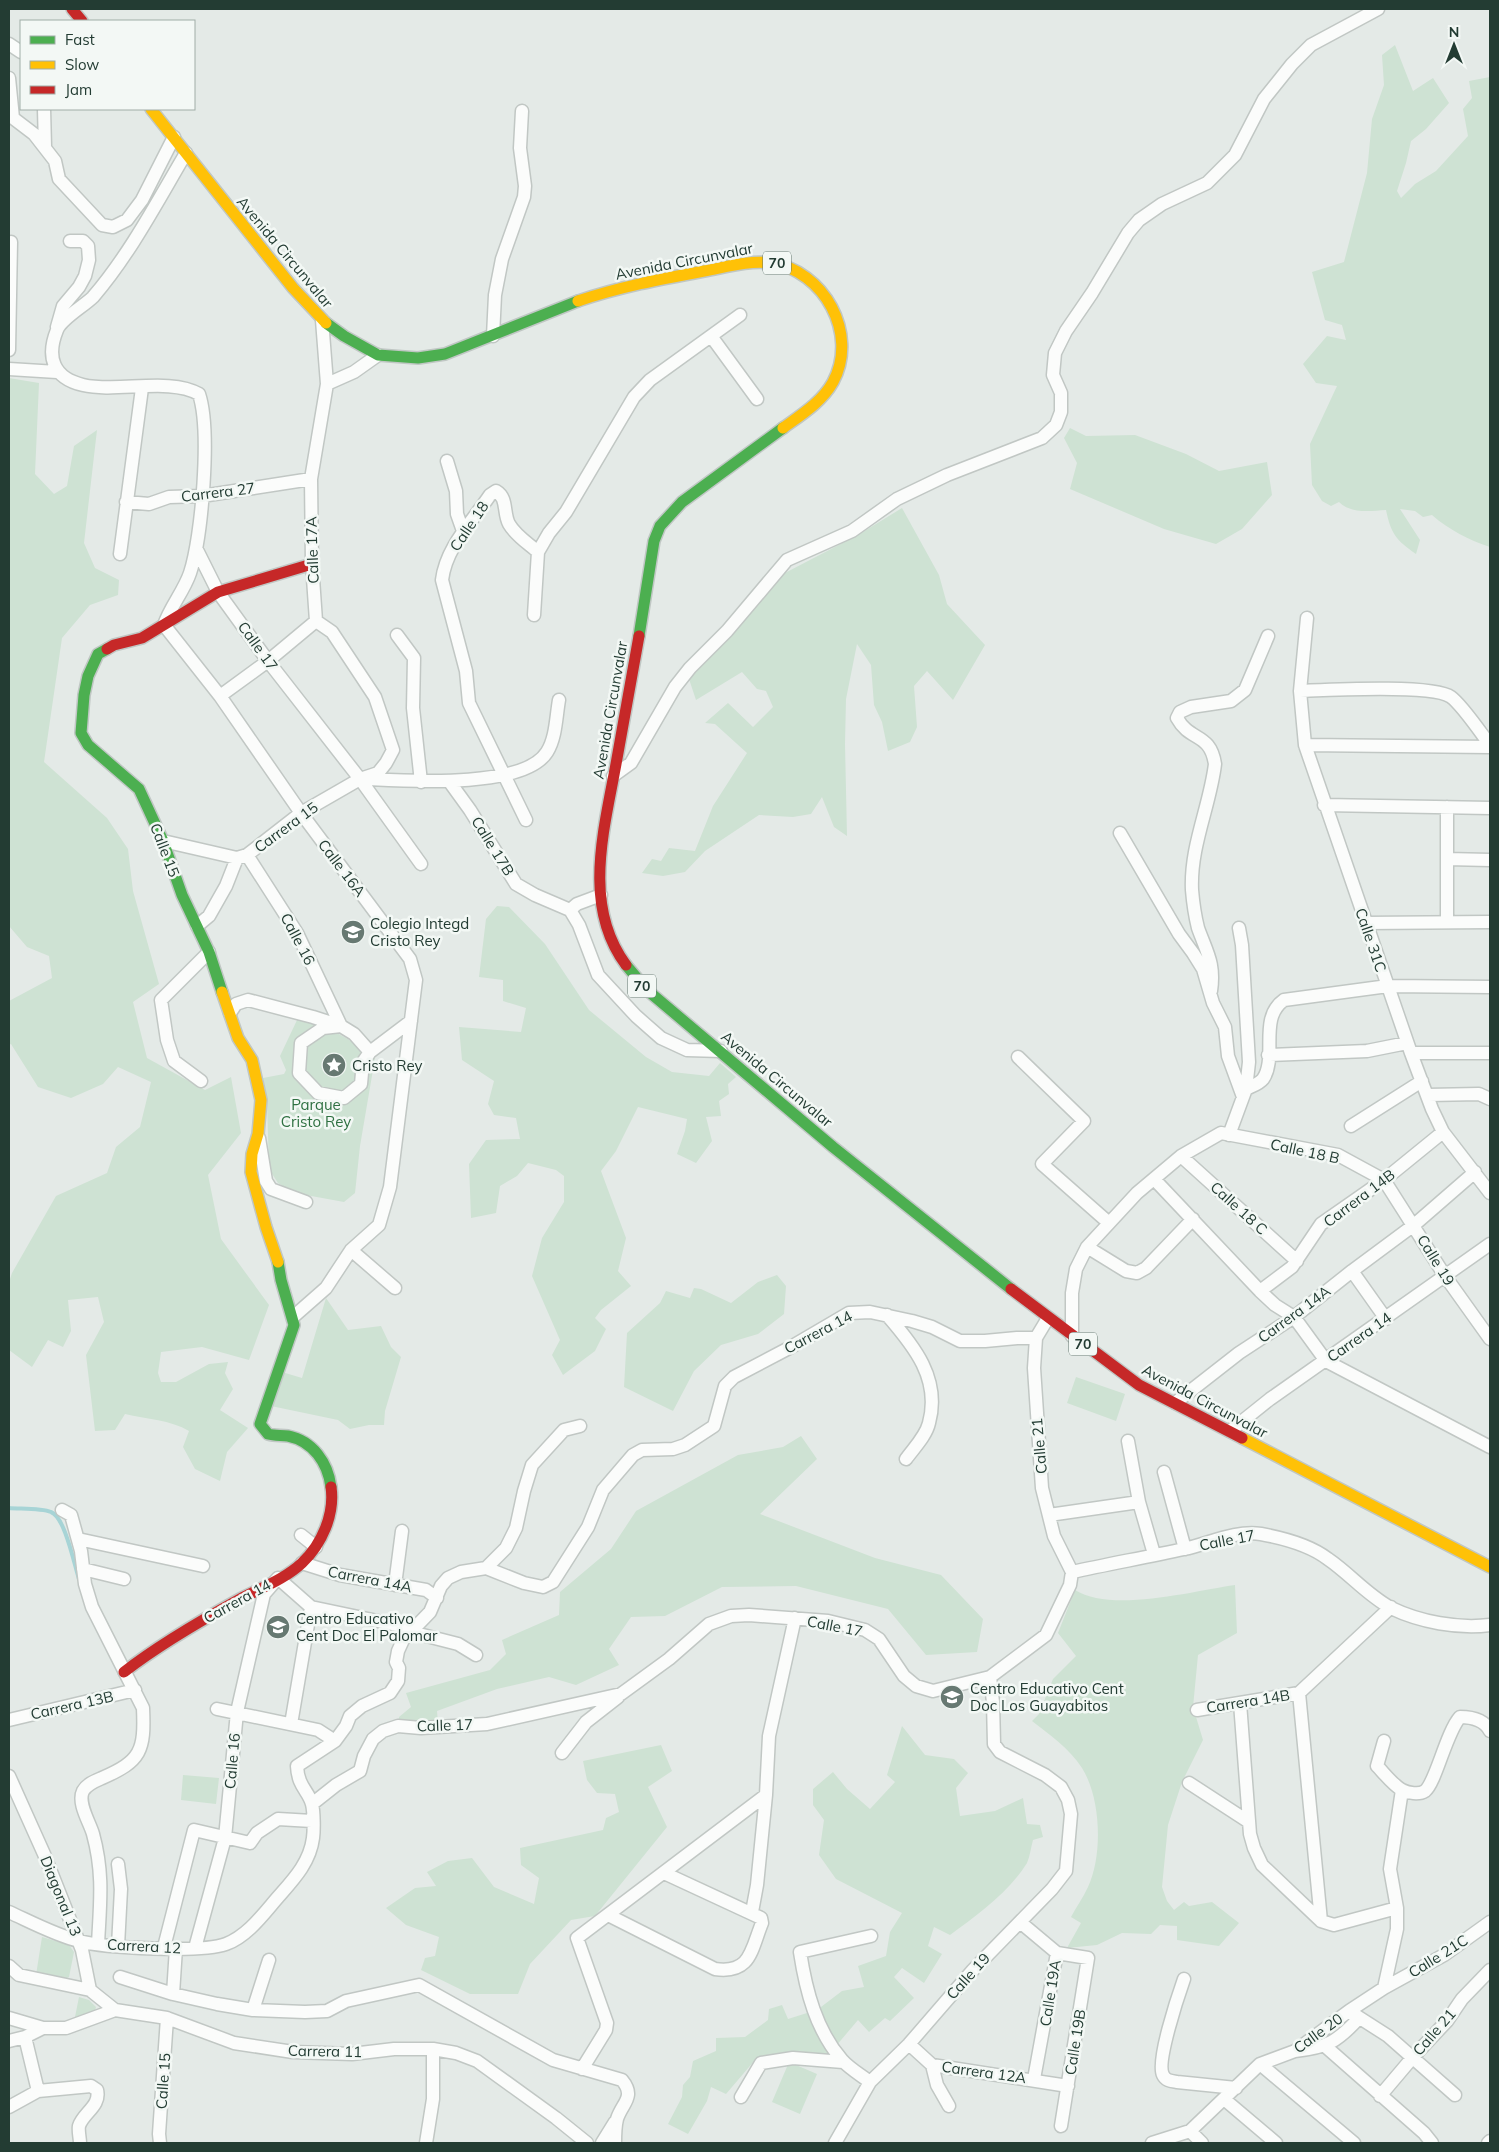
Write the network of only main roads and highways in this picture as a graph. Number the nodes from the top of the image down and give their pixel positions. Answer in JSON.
{"nodes":[{"id":1,"x":72,"y":9,"type":"edge"},
{"id":2,"x":81,"y":20,"type":"edge"},
{"id":3,"x":153,"y":110,"type":"edge"},
{"id":4,"x":312,"y":564,"type":"road end"},
{"id":5,"x":1490,"y":1567,"type":"edge"},
{"id":6,"x":278,"y":1578,"type":"joint"},
{"id":7,"x":124,"y":1672,"type":"road end"}],
"edges":[{"from":1,"to":2,"type":"main road"},
{"from":3,"to":5,"type":"main road","name":"Avenida Circunvalar","number":"70"},
{"from":4,"to":6,"type":"main road","name":"Calle 15"},
{"from":6,"to":7,"type":"main road","name":"Carrera 14"}]}
